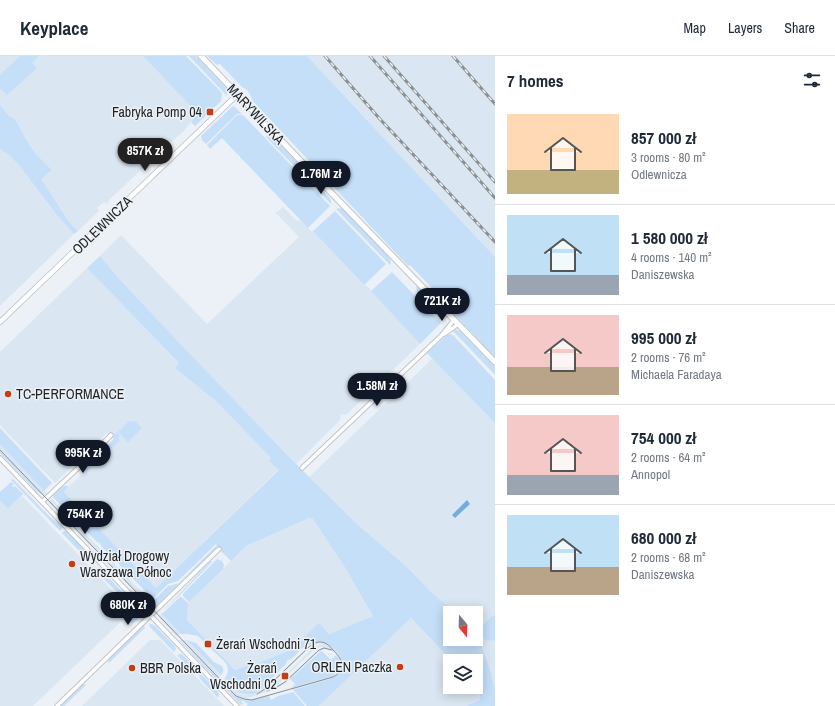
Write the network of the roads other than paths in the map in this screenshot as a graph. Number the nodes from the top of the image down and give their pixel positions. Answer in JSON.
{"nodes":[{"id":1,"x":201,"y":56,"type":"edge"},
{"id":2,"x":238,"y":94,"type":"junction"},
{"id":3,"x":0,"y":322,"type":"edge"},
{"id":4,"x":456,"y":322,"type":"junction"},
{"id":5,"x":495,"y":362,"type":"edge"},
{"id":6,"x":110,"y":435,"type":"dead end"},
{"id":7,"x":0,"y":458,"type":"edge"},
{"id":8,"x":302,"y":468,"type":"dead end"},
{"id":9,"x":42,"y":502,"type":"junction"},
{"id":10,"x":219,"y":549,"type":"dead end"},
{"id":11,"x":150,"y":615,"type":"junction"},
{"id":12,"x":56,"y":706,"type":"edge"},
{"id":13,"x":237,"y":706,"type":"edge"}],
"edges":[{"from":1,"to":2,"type":"main road","name":"MARYWILSKA"},
{"from":2,"to":3,"type":"street","name":"ODLEWNICZA"},
{"from":2,"to":4,"type":"main road","name":"MARYWILSKA"},
{"from":4,"to":5,"type":"main road","name":"MARYWILSKA"},
{"from":4,"to":8,"type":"street"},
{"from":6,"to":9,"type":"street"},
{"from":7,"to":9,"type":"street"},
{"from":9,"to":11,"type":"street"},
{"from":10,"to":11,"type":"street"},
{"from":11,"to":12,"type":"street"},
{"from":11,"to":13,"type":"street"}]}
